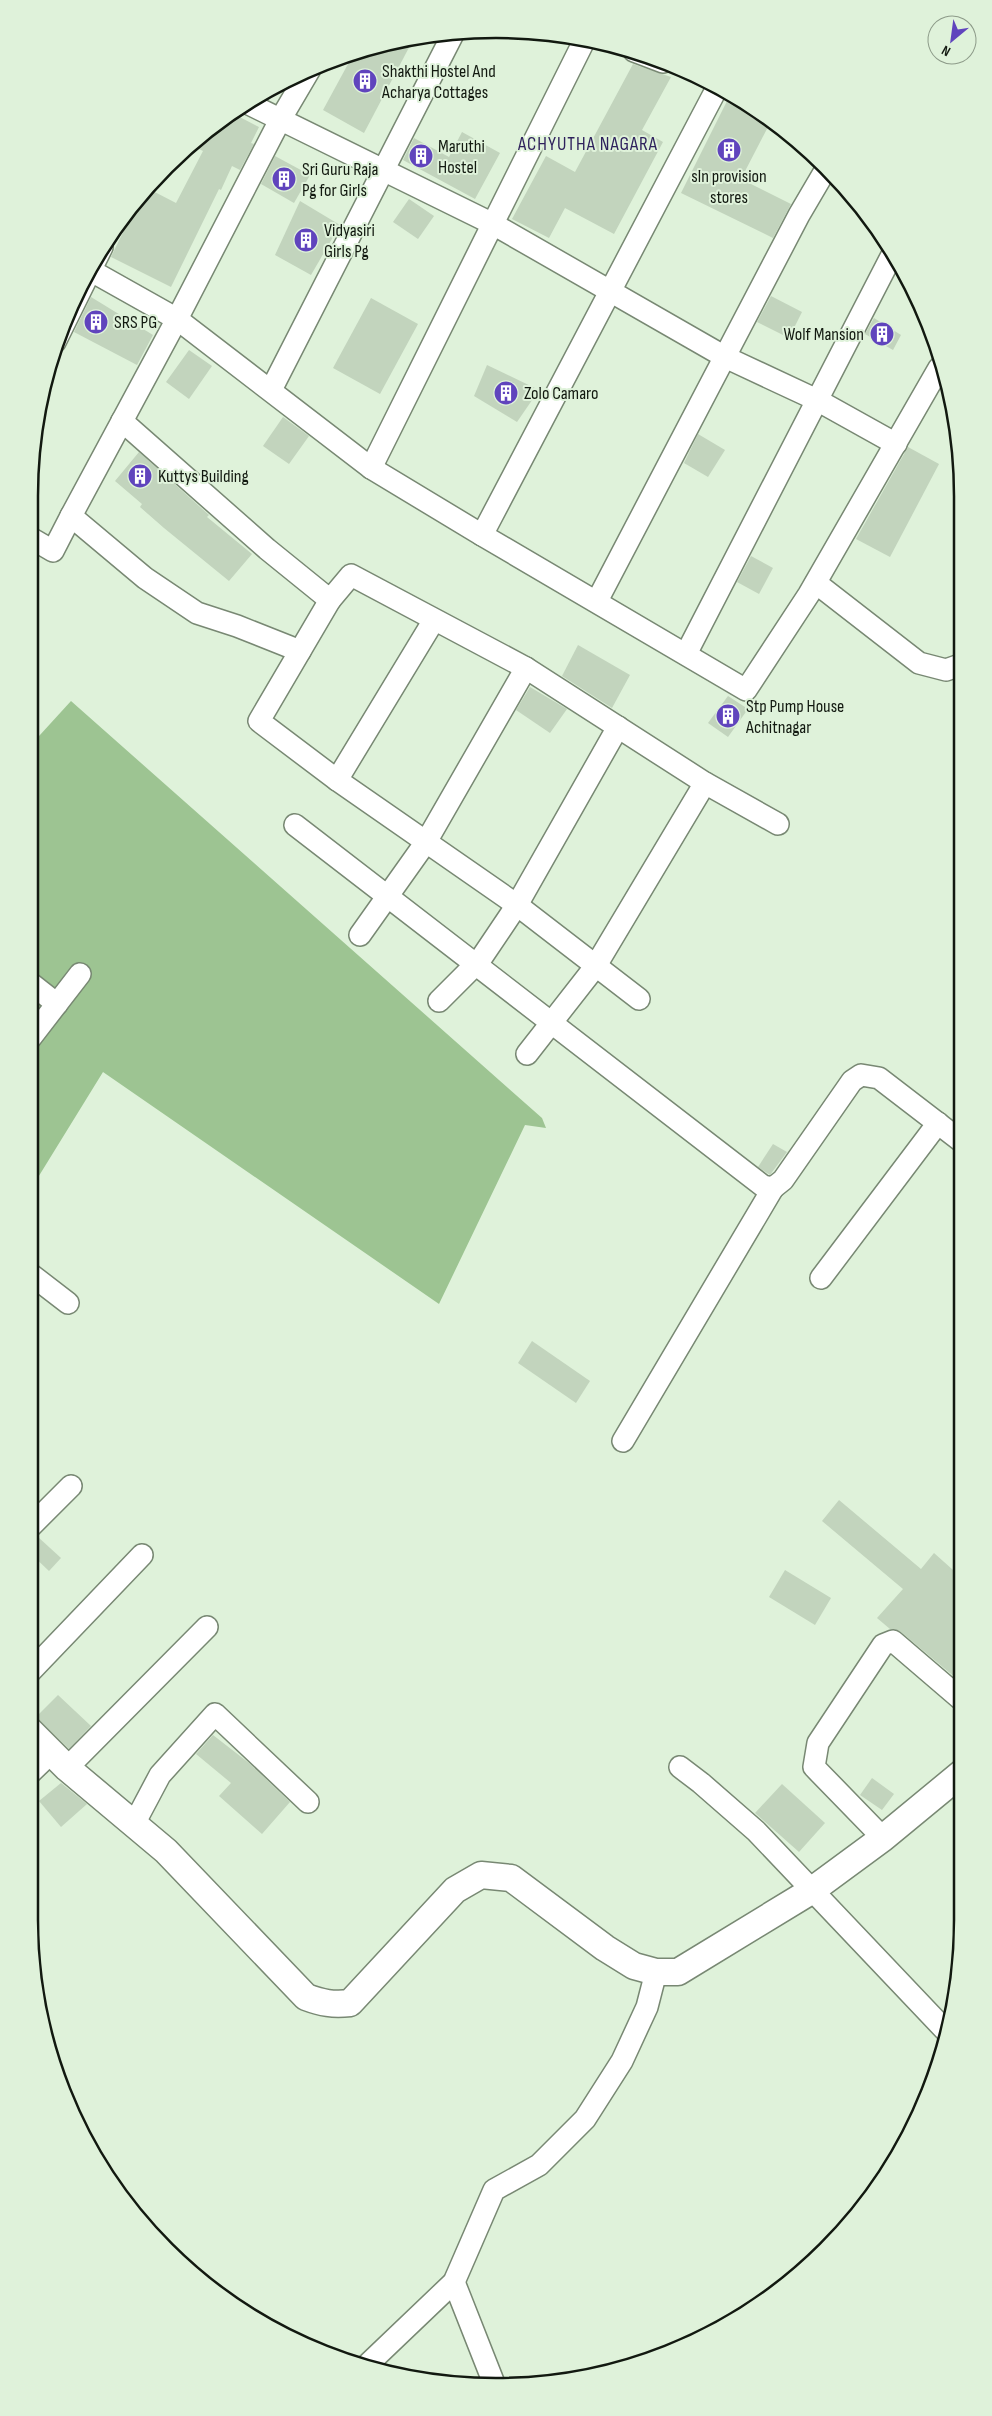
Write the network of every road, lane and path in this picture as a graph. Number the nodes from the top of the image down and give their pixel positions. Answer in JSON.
{"nodes":[{"id":1,"x":450,"y":40,"type":"edge"},
{"id":2,"x":582,"y":45,"type":"edge"},
{"id":3,"x":303,"y":80,"type":"edge"},
{"id":4,"x":714,"y":93,"type":"edge"},
{"id":5,"x":254,"y":107,"type":"edge"},
{"id":6,"x":280,"y":120,"type":"junction"},
{"id":7,"x":383,"y":170,"type":"junction"},
{"id":8,"x":823,"y":175,"type":"edge"},
{"id":9,"x":493,"y":224,"type":"junction"},
{"id":10,"x":889,"y":261,"type":"edge"},
{"id":11,"x":95,"y":274,"type":"edge"},
{"id":12,"x":610,"y":292,"type":"junction"},
{"id":13,"x":177,"y":320,"type":"junction"},
{"id":14,"x":725,"y":357,"type":"junction"},
{"id":15,"x":937,"y":371,"type":"edge"},
{"id":16,"x":271,"y":390,"type":"junction"},
{"id":17,"x":817,"y":400,"type":"junction"},
{"id":18,"x":122,"y":421,"type":"junction"},
{"id":19,"x":896,"y":444,"type":"junction"},
{"id":20,"x":372,"y":468,"type":"junction"},
{"id":21,"x":71,"y":516,"type":"junction"},
{"id":22,"x":482,"y":535,"type":"junction"},
{"id":23,"x":38,"y":542,"type":"edge"},
{"id":24,"x":816,"y":582,"type":"junction"},
{"id":25,"x":330,"y":600,"type":"junction"},
{"id":26,"x":597,"y":601,"type":"junction"},
{"id":27,"x":434,"y":620,"type":"junction"},
{"id":28,"x":300,"y":651,"type":"junction"},
{"id":29,"x":686,"y":654,"type":"junction"},
{"id":30,"x":954,"y":667,"type":"edge"},
{"id":31,"x":526,"y":668,"type":"junction"},
{"id":32,"x":618,"y":727,"type":"junction"},
{"id":33,"x":337,"y":780,"type":"junction"},
{"id":34,"x":705,"y":783,"type":"junction"},
{"id":35,"x":778,"y":824,"type":"dead end"},
{"id":36,"x":295,"y":825,"type":"dead end"},
{"id":37,"x":426,"y":842,"type":"junction"},
{"id":38,"x":389,"y":895,"type":"junction"},
{"id":39,"x":517,"y":905,"type":"junction"},
{"id":40,"x":360,"y":935,"type":"dead end"},
{"id":41,"x":477,"y":963,"type":"junction"},
{"id":42,"x":595,"y":967,"type":"junction"},
{"id":43,"x":80,"y":974,"type":"dead end"},
{"id":44,"x":38,"y":989,"type":"edge"},
{"id":45,"x":639,"y":999,"type":"dead end"},
{"id":46,"x":439,"y":1001,"type":"dead end"},
{"id":47,"x":57,"y":1004,"type":"junction"},
{"id":48,"x":552,"y":1022,"type":"junction"},
{"id":49,"x":38,"y":1028,"type":"edge"},
{"id":50,"x":527,"y":1054,"type":"dead end"},
{"id":51,"x":938,"y":1123,"type":"junction"},
{"id":52,"x":954,"y":1136,"type":"edge"},
{"id":53,"x":773,"y":1188,"type":"junction"},
{"id":54,"x":821,"y":1278,"type":"dead end"},
{"id":55,"x":38,"y":1280,"type":"edge"},
{"id":56,"x":68,"y":1303,"type":"dead end"},
{"id":57,"x":622,"y":1441,"type":"dead end"},
{"id":58,"x":71,"y":1486,"type":"dead end"},
{"id":59,"x":38,"y":1519,"type":"edge"},
{"id":60,"x":142,"y":1555,"type":"dead end"},
{"id":61,"x":207,"y":1627,"type":"dead end"},
{"id":62,"x":38,"y":1664,"type":"edge"},
{"id":63,"x":954,"y":1693,"type":"edge"},
{"id":64,"x":38,"y":1739,"type":"edge"},
{"id":65,"x":59,"y":1760,"type":"junction"},
{"id":66,"x":680,"y":1767,"type":"dead end"},
{"id":67,"x":38,"y":1770,"type":"edge"},
{"id":68,"x":954,"y":1779,"type":"edge"},
{"id":69,"x":308,"y":1802,"type":"dead end"},
{"id":70,"x":134,"y":1824,"type":"junction"},
{"id":71,"x":883,"y":1838,"type":"junction"},
{"id":72,"x":812,"y":1891,"type":"junction"},
{"id":73,"x":656,"y":1972,"type":"junction"},
{"id":74,"x":942,"y":2027,"type":"edge"},
{"id":75,"x":454,"y":2282,"type":"junction"},
{"id":76,"x":371,"y":2361,"type":"edge"},
{"id":77,"x":492,"y":2378,"type":"edge"}],
"edges":[{"from":1,"to":7,"type":"street"},
{"from":2,"to":9,"type":"street"},
{"from":3,"to":6,"type":"street"},
{"from":4,"to":12,"type":"street"},
{"from":5,"to":6,"type":"street"},
{"from":6,"to":7,"type":"street"},
{"from":6,"to":13,"type":"street"},
{"from":7,"to":9,"type":"street"},
{"from":7,"to":16,"type":"street"},
{"from":8,"to":14,"type":"street"},
{"from":9,"to":12,"type":"street"},
{"from":9,"to":20,"type":"street"},
{"from":10,"to":17,"type":"street"},
{"from":11,"to":13,"type":"street"},
{"from":12,"to":14,"type":"street"},
{"from":12,"to":22,"type":"street"},
{"from":13,"to":16,"type":"street"},
{"from":13,"to":18,"type":"street"},
{"from":14,"to":17,"type":"street"},
{"from":14,"to":26,"type":"street"},
{"from":15,"to":19,"type":"street"},
{"from":16,"to":20,"type":"street"},
{"from":17,"to":19,"type":"street"},
{"from":17,"to":29,"type":"street"},
{"from":18,"to":21,"type":"street"},
{"from":18,"to":25,"type":"street"},
{"from":19,"to":24,"type":"street"},
{"from":20,"to":22,"type":"street"},
{"from":21,"to":23,"type":"street"},
{"from":21,"to":28,"type":"street"},
{"from":22,"to":26,"type":"street"},
{"from":24,"to":29,"type":"street"},
{"from":24,"to":30,"type":"street"},
{"from":25,"to":27,"type":"street"},
{"from":25,"to":28,"type":"street"},
{"from":26,"to":29,"type":"street"},
{"from":27,"to":31,"type":"street"},
{"from":27,"to":33,"type":"street"},
{"from":28,"to":33,"type":"street"},
{"from":31,"to":32,"type":"street"},
{"from":31,"to":37,"type":"street"},
{"from":32,"to":34,"type":"street"},
{"from":32,"to":39,"type":"street"},
{"from":33,"to":37,"type":"street"},
{"from":34,"to":35,"type":"street"},
{"from":34,"to":42,"type":"street"},
{"from":36,"to":38,"type":"street"},
{"from":37,"to":38,"type":"street"},
{"from":37,"to":39,"type":"street"},
{"from":38,"to":40,"type":"street"},
{"from":38,"to":41,"type":"street"},
{"from":39,"to":41,"type":"street"},
{"from":39,"to":42,"type":"street"},
{"from":41,"to":46,"type":"street"},
{"from":41,"to":48,"type":"street"},
{"from":42,"to":45,"type":"street"},
{"from":42,"to":48,"type":"street"},
{"from":43,"to":47,"type":"street"},
{"from":44,"to":47,"type":"street"},
{"from":47,"to":49,"type":"street"},
{"from":48,"to":50,"type":"street"},
{"from":48,"to":53,"type":"street"},
{"from":51,"to":52,"type":"street"},
{"from":51,"to":53,"type":"street"},
{"from":51,"to":54,"type":"street"},
{"from":53,"to":57,"type":"street"},
{"from":55,"to":56,"type":"street"},
{"from":58,"to":59,"type":"street"},
{"from":60,"to":62,"type":"street"},
{"from":61,"to":65,"type":"street"},
{"from":63,"to":71,"type":"street"},
{"from":64,"to":65,"type":"street"},
{"from":65,"to":67,"type":"street"},
{"from":65,"to":70,"type":"street"},
{"from":66,"to":72,"type":"street"},
{"from":68,"to":71,"type":"street"},
{"from":69,"to":70,"type":"street"},
{"from":70,"to":73,"type":"street"},
{"from":71,"to":72,"type":"street"},
{"from":72,"to":73,"type":"street"},
{"from":72,"to":74,"type":"street"},
{"from":73,"to":75,"type":"street"},
{"from":75,"to":76,"type":"street"},
{"from":75,"to":77,"type":"street"}]}
